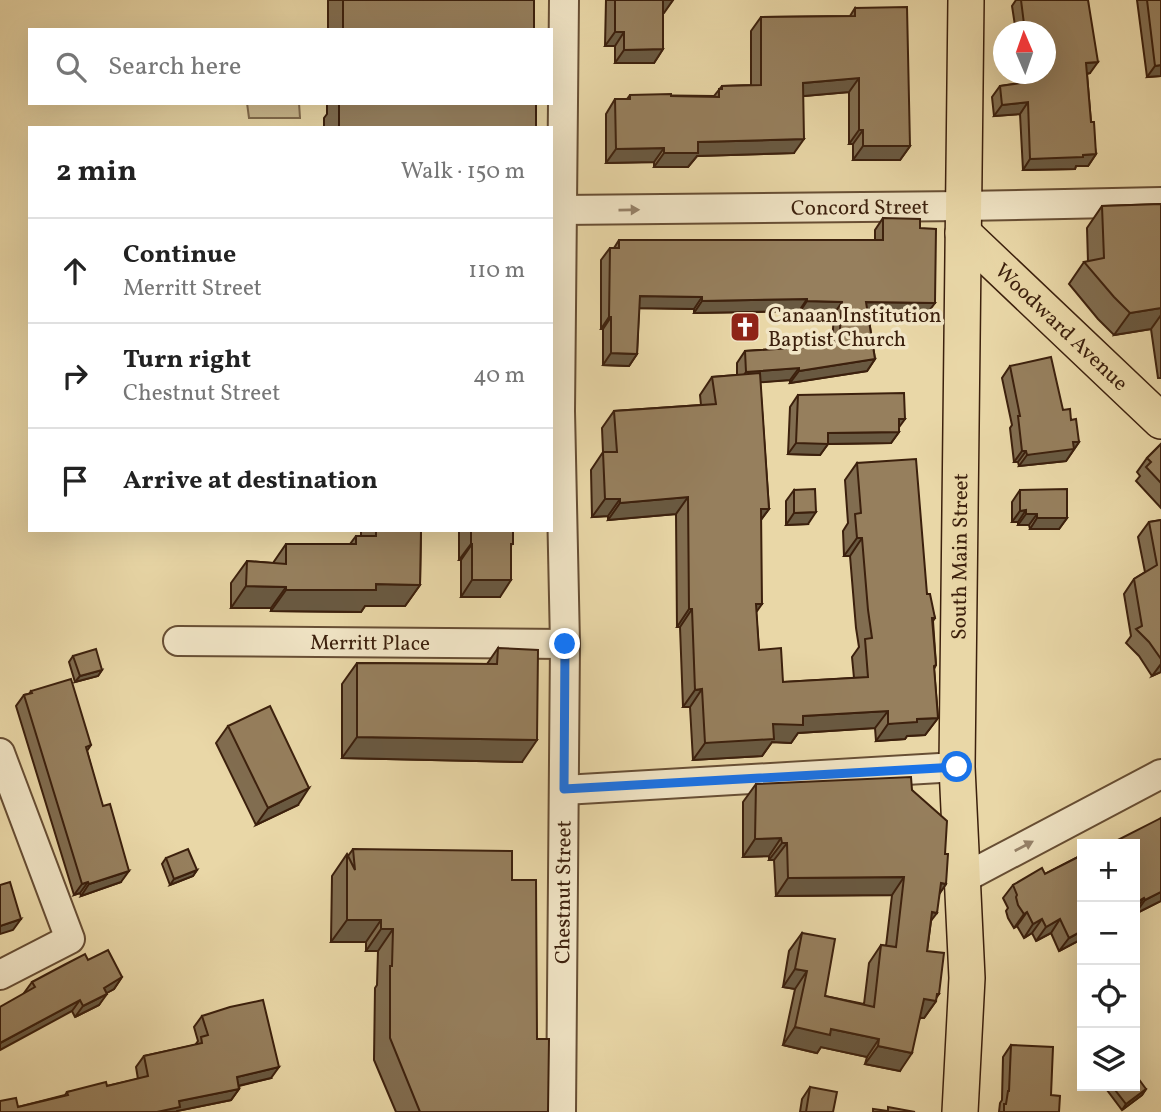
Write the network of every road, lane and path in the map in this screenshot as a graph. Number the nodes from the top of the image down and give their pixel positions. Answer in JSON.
{"nodes":[{"id":1,"x":564,"y":0,"type":"edge"},
{"id":2,"x":966,"y":0,"type":"edge"},
{"id":3,"x":1161,"y":202,"type":"edge"},
{"id":4,"x":561,"y":211,"type":"junction"},
{"id":5,"x":963,"y":220,"type":"junction"},
{"id":6,"x":1161,"y":421,"type":"edge"},
{"id":7,"x":178,"y":641,"type":"dead end"},
{"id":8,"x":565,"y":644,"type":"junction"},
{"id":9,"x":0,"y":753,"type":"edge"},
{"id":10,"x":957,"y":767,"type":"junction"},
{"id":11,"x":1161,"y":774,"type":"edge"},
{"id":12,"x":564,"y":789,"type":"junction"},
{"id":13,"x":964,"y":878,"type":"junction"},
{"id":14,"x":0,"y":975,"type":"edge"},
{"id":15,"x":561,"y":1112,"type":"edge"},
{"id":16,"x":960,"y":1112,"type":"edge"}],
"edges":[{"from":1,"to":4,"type":"street","name":"Chestnut Street"},
{"from":2,"to":5,"type":"main road","name":"South Main Street"},
{"from":3,"to":5,"type":"street","name":"Concord Street"},
{"from":4,"to":5,"type":"street","name":"Concord Street","one_way":true},
{"from":4,"to":8,"type":"street","name":"Chestnut Street"},
{"from":5,"to":6,"type":"main road","name":"Woodward Avenue"},
{"from":5,"to":10,"type":"main road","name":"South Main Street"},
{"from":7,"to":8,"type":"street","name":"Merritt Place"},
{"from":8,"to":12,"type":"street","name":"Chestnut Street"},
{"from":9,"to":14,"type":"street"},
{"from":10,"to":12,"type":"street"},
{"from":10,"to":13,"type":"main road","name":"South Main Street"},
{"from":13,"to":11,"type":"street","one_way":true},
{"from":12,"to":15,"type":"street","name":"Chestnut Street"},
{"from":13,"to":16,"type":"main road","name":"South Main Street"}]}
